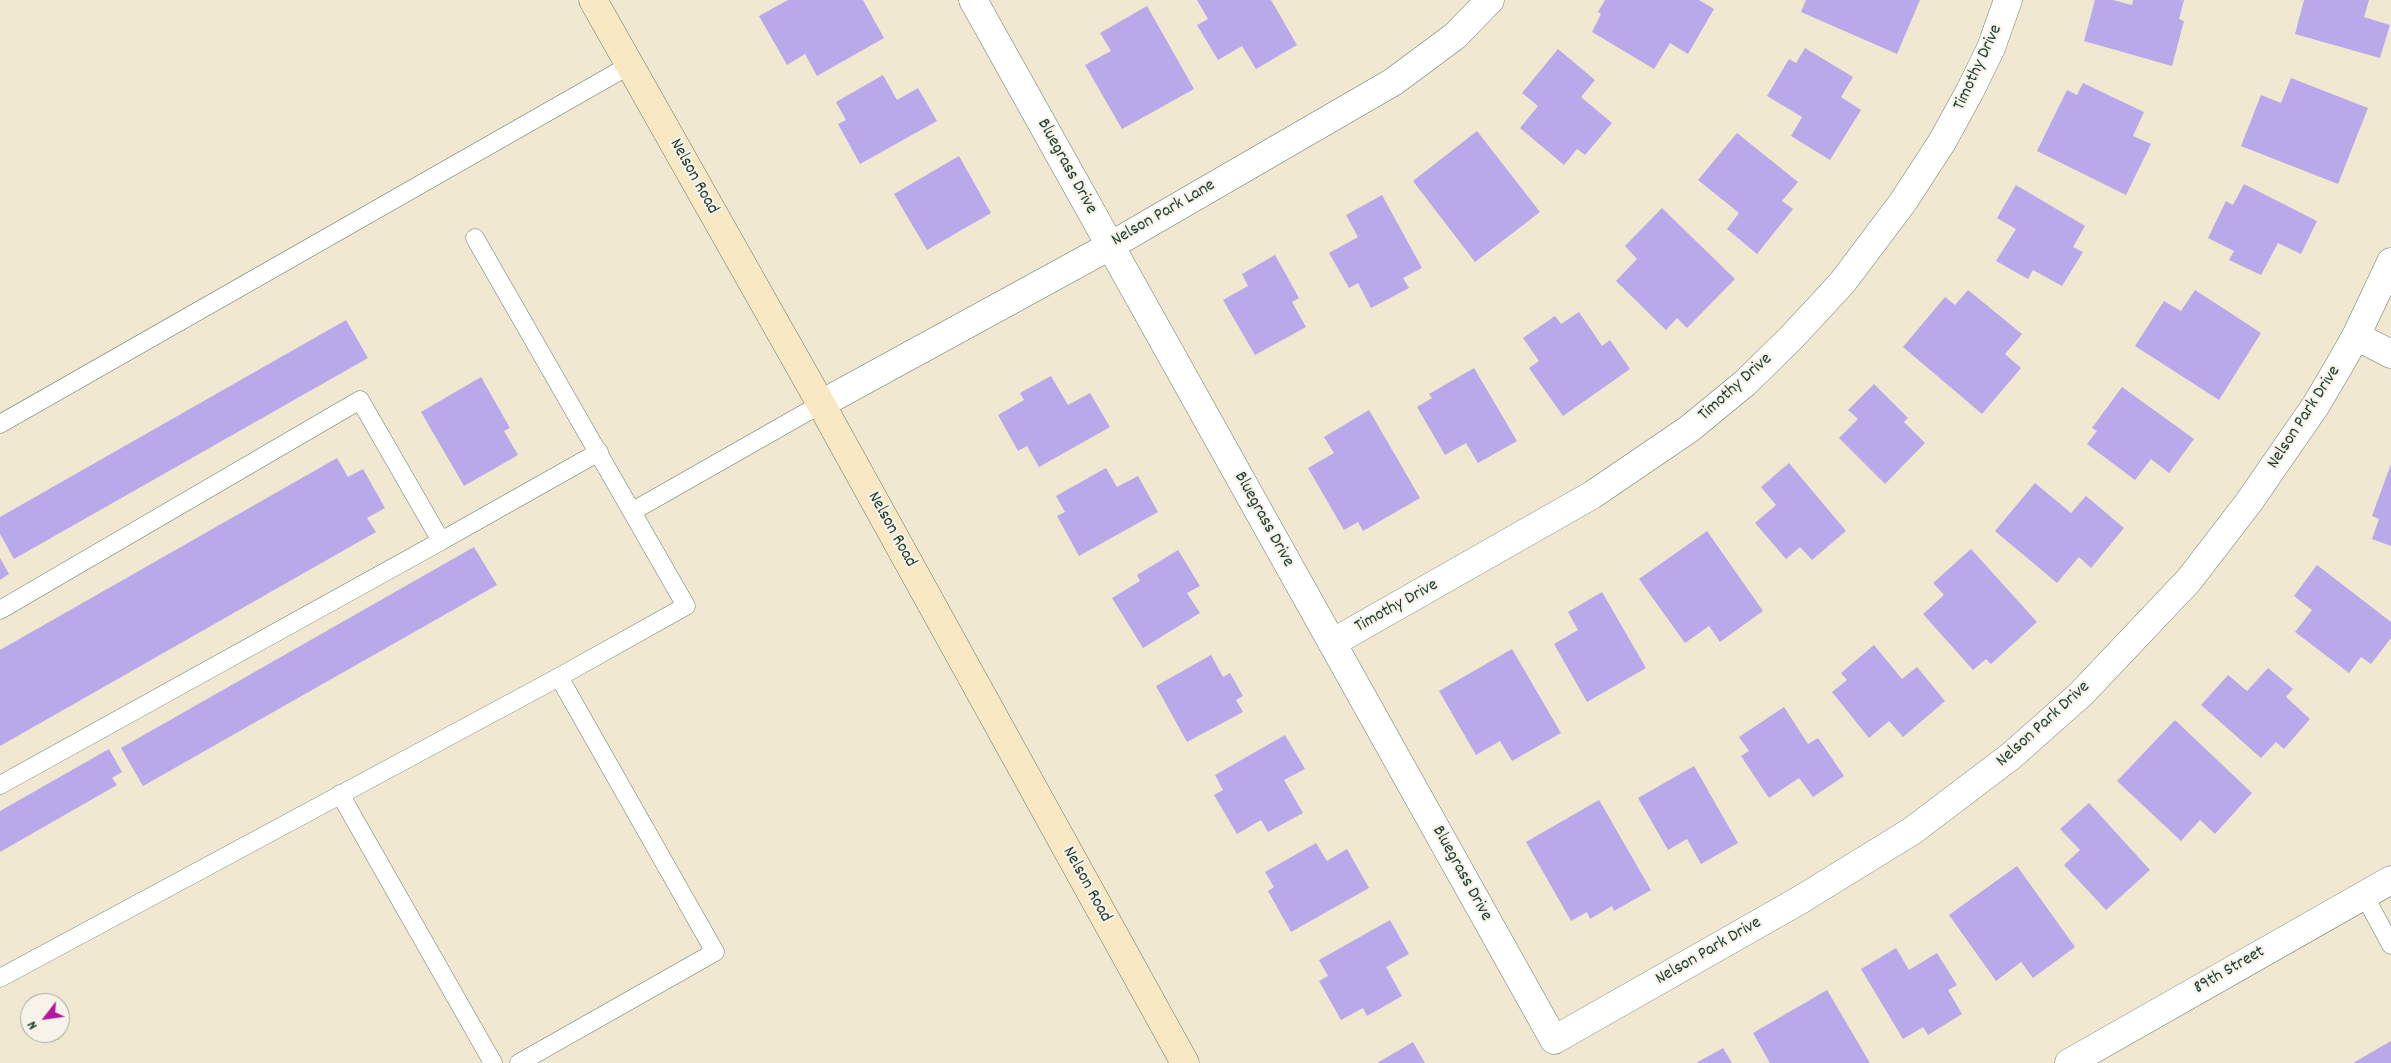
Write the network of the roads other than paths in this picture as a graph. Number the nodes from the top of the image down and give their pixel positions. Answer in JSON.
{"nodes":[{"id":1,"x":593,"y":0,"type":"edge"},
{"id":2,"x":973,"y":0,"type":"edge"},
{"id":3,"x":1490,"y":0,"type":"edge"},
{"id":4,"x":2008,"y":0,"type":"edge"},
{"id":5,"x":630,"y":65,"type":"junction"},
{"id":6,"x":475,"y":238,"type":"dead end"},
{"id":7,"x":1110,"y":246,"type":"junction"},
{"id":8,"x":2391,"y":262,"type":"edge"},
{"id":9,"x":2356,"y":336,"type":"junction"},
{"id":10,"x":2391,"y":354,"type":"edge"},
{"id":11,"x":821,"y":404,"type":"junction"},
{"id":12,"x":0,"y":424,"type":"edge"},
{"id":13,"x":599,"y":452,"type":"junction"},
{"id":14,"x":633,"y":511,"type":"junction"},
{"id":15,"x":441,"y":541,"type":"junction"},
{"id":16,"x":0,"y":610,"type":"edge"},
{"id":17,"x":1332,"y":643,"type":"junction"},
{"id":18,"x":559,"y":677,"type":"junction"},
{"id":19,"x":0,"y":784,"type":"edge"},
{"id":20,"x":340,"y":794,"type":"junction"},
{"id":21,"x":2391,"y":880,"type":"edge"},
{"id":22,"x":2364,"y":895,"type":"junction"},
{"id":23,"x":2391,"y":944,"type":"edge"},
{"id":24,"x":0,"y":978,"type":"edge"},
{"id":25,"x":1554,"y":1040,"type":"joint"},
{"id":26,"x":493,"y":1063,"type":"edge"},
{"id":27,"x":518,"y":1063,"type":"edge"},
{"id":28,"x":1184,"y":1063,"type":"edge"},
{"id":29,"x":2069,"y":1063,"type":"edge"}],
"edges":[{"from":1,"to":5,"type":"main road","name":"Nelson Road"},
{"from":2,"to":7,"type":"street","name":"Bluegrass Drive"},
{"from":3,"to":7,"type":"street","name":"Nelson Park Lane"},
{"from":4,"to":17,"type":"street","name":"Timothy Drive"},
{"from":5,"to":11,"type":"main road","name":"Nelson Road"},
{"from":5,"to":12,"type":"lane"},
{"from":6,"to":13,"type":"lane"},
{"from":7,"to":11,"type":"street","name":"Nelson Park Lane"},
{"from":7,"to":17,"type":"street","name":"Bluegrass Drive"},
{"from":8,"to":9,"type":"street","name":"Nelson Park Drive"},
{"from":9,"to":10,"type":"street"},
{"from":9,"to":25,"type":"street","name":"Nelson Park Drive"},
{"from":11,"to":14,"type":"lane"},
{"from":11,"to":28,"type":"main road","name":"Nelson Road"},
{"from":13,"to":14,"type":"lane"},
{"from":13,"to":15,"type":"lane"},
{"from":14,"to":18,"type":"lane"},
{"from":15,"to":16,"type":"lane"},
{"from":15,"to":19,"type":"lane"},
{"from":17,"to":25,"type":"street","name":"Bluegrass Drive"},
{"from":18,"to":20,"type":"lane"},
{"from":18,"to":27,"type":"lane"},
{"from":20,"to":24,"type":"lane"},
{"from":20,"to":26,"type":"lane"},
{"from":21,"to":22,"type":"street","name":"89th Street"},
{"from":22,"to":23,"type":"lane"},
{"from":22,"to":29,"type":"street","name":"89th Street"}]}
